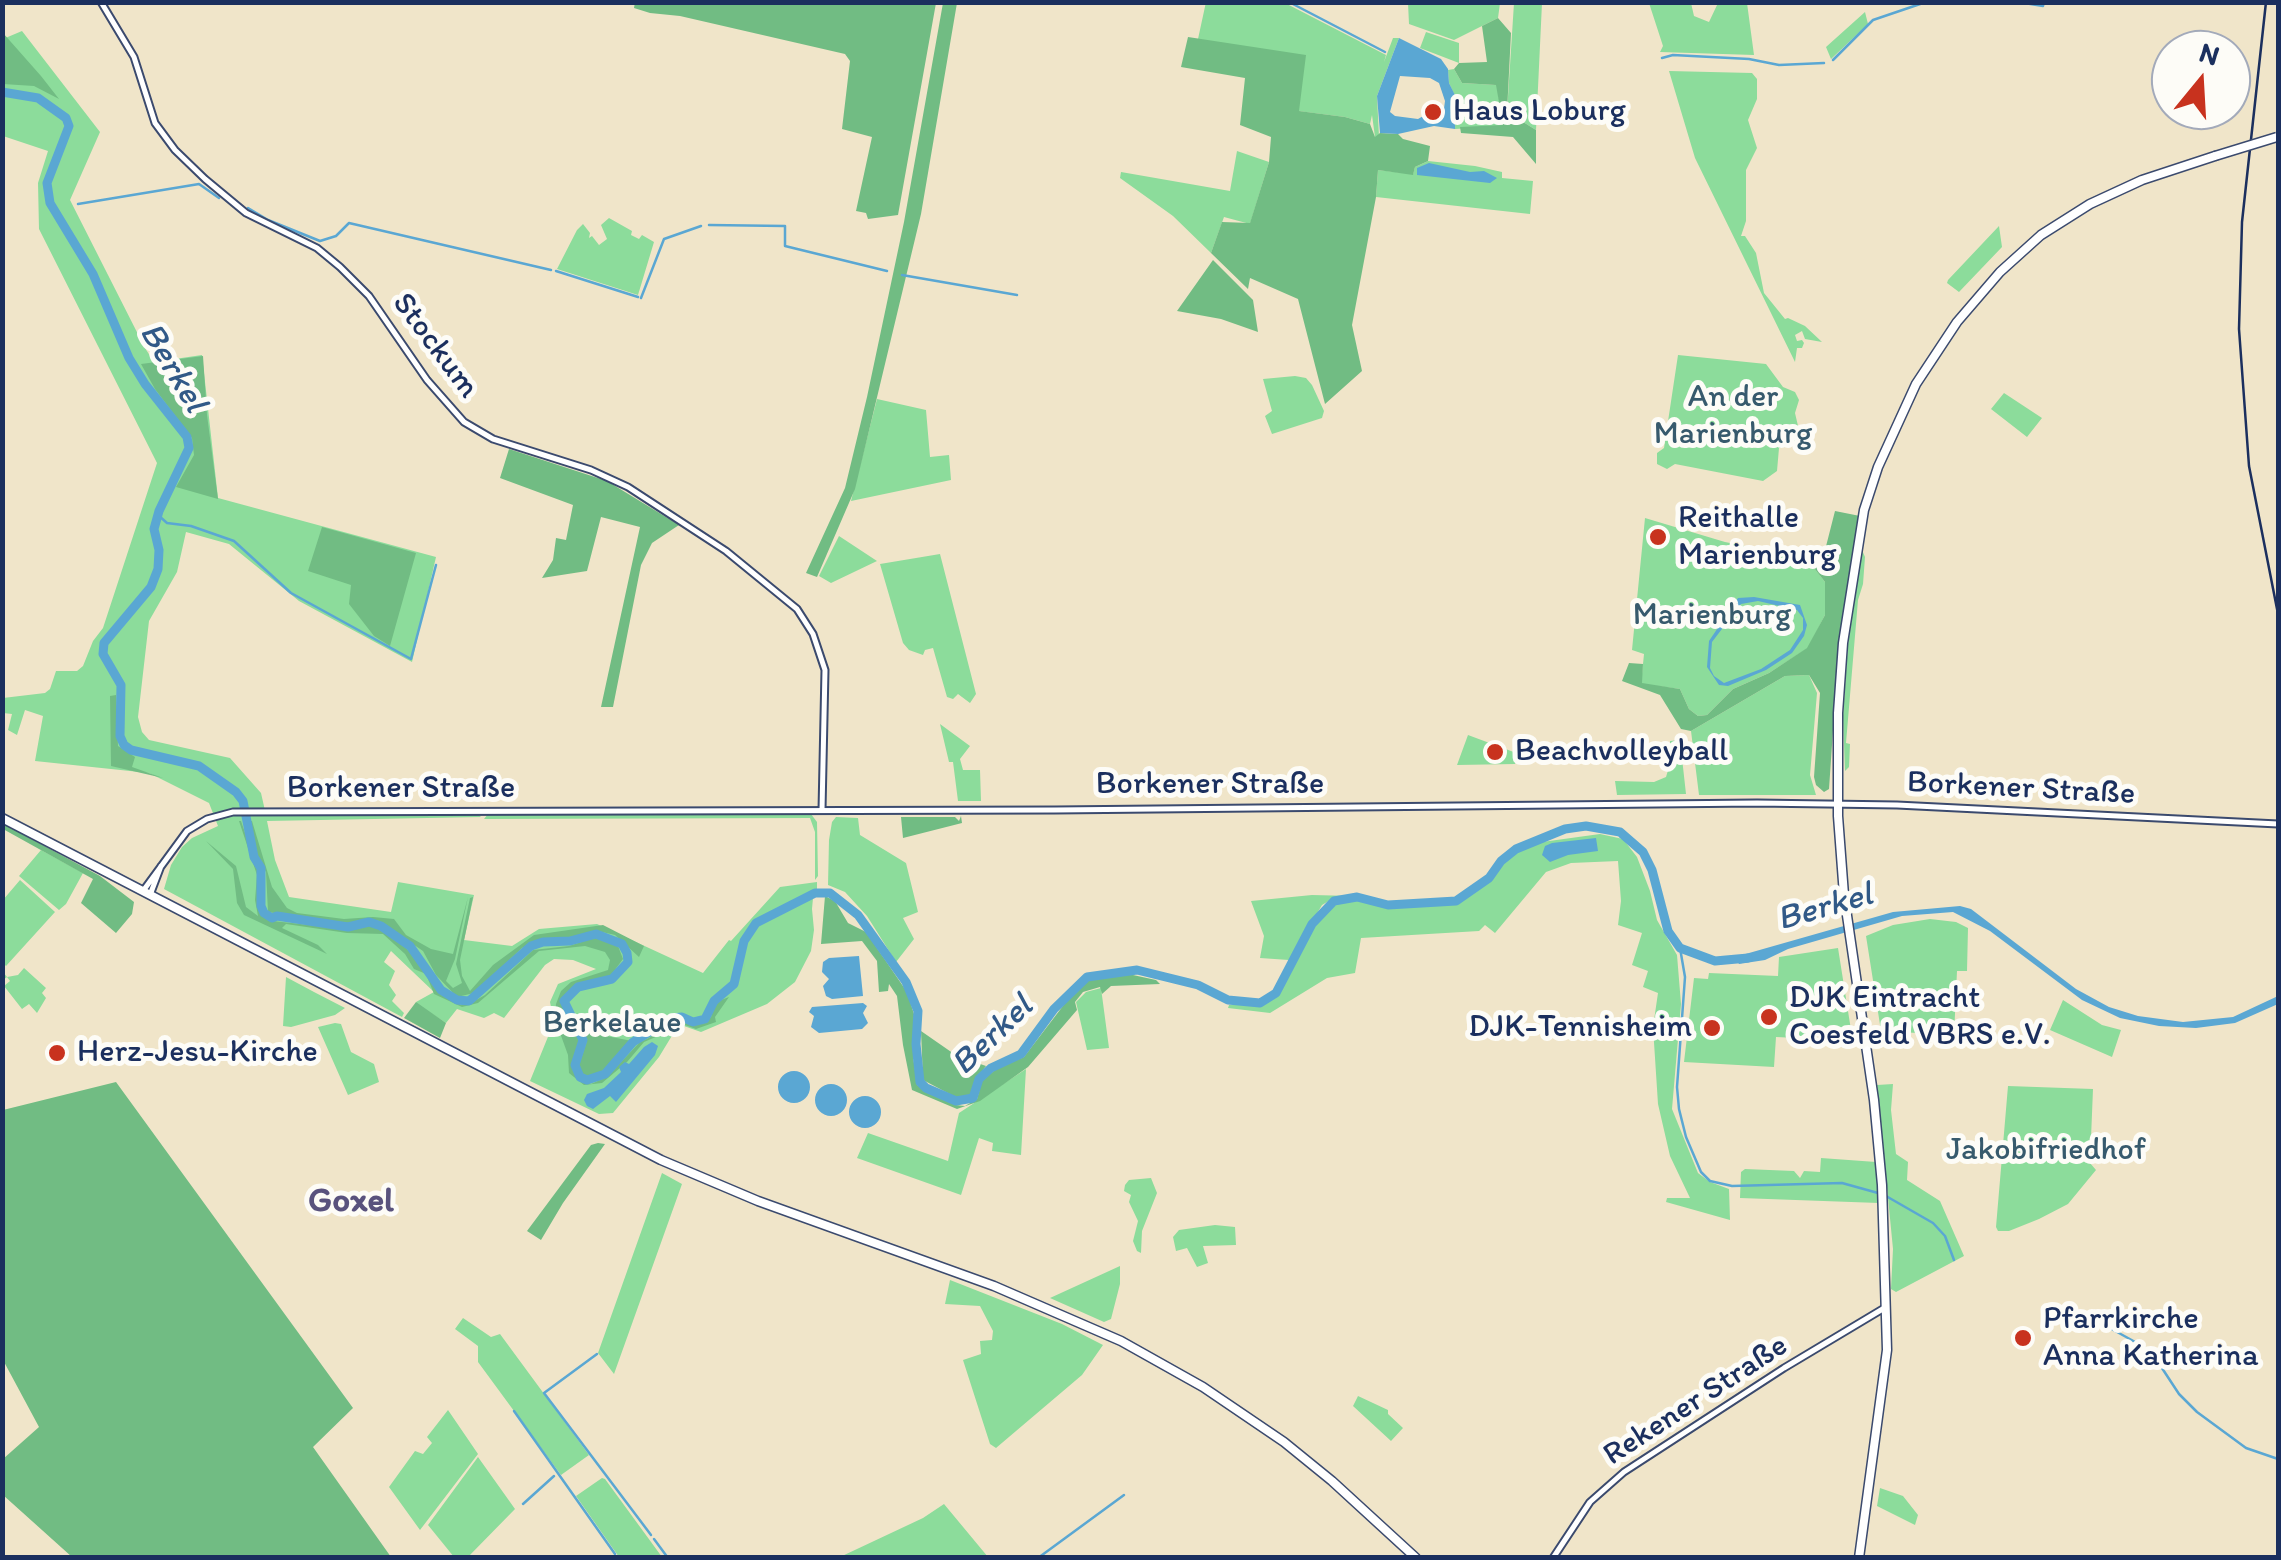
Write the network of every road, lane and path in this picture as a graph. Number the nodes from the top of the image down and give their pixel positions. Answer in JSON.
{"nodes":[{"id":1,"x":100,"y":2,"type":"edge"},
{"id":2,"x":2278,"y":137,"type":"edge"},
{"id":3,"x":1838,"y":804,"type":"junction"},
{"id":4,"x":822,"y":810,"type":"junction"},
{"id":5,"x":2,"y":818,"type":"edge"},
{"id":6,"x":2278,"y":824,"type":"edge"},
{"id":7,"x":147,"y":893,"type":"junction"},
{"id":8,"x":1886,"y":1307,"type":"junction"},
{"id":9,"x":1416,"y":1558,"type":"edge"},
{"id":10,"x":1552,"y":1558,"type":"edge"},
{"id":11,"x":1858,"y":1558,"type":"edge"}],
"edges":[{"from":1,"to":4,"type":"street","name":"Stockum"},
{"from":2,"to":3,"type":"main road","bridge":true},
{"from":3,"to":4,"type":"street","name":"Borkener Straße"},
{"from":3,"to":6,"type":"street","name":"Borkener Straße"},
{"from":3,"to":8,"type":"main road"},
{"from":4,"to":7,"type":"street","name":"Borkener Straße"},
{"from":5,"to":7,"type":"main road"},
{"from":7,"to":9,"type":"main road"},
{"from":8,"to":10,"type":"street","name":"Rekener Straße"},
{"from":8,"to":11,"type":"main road"}]}
